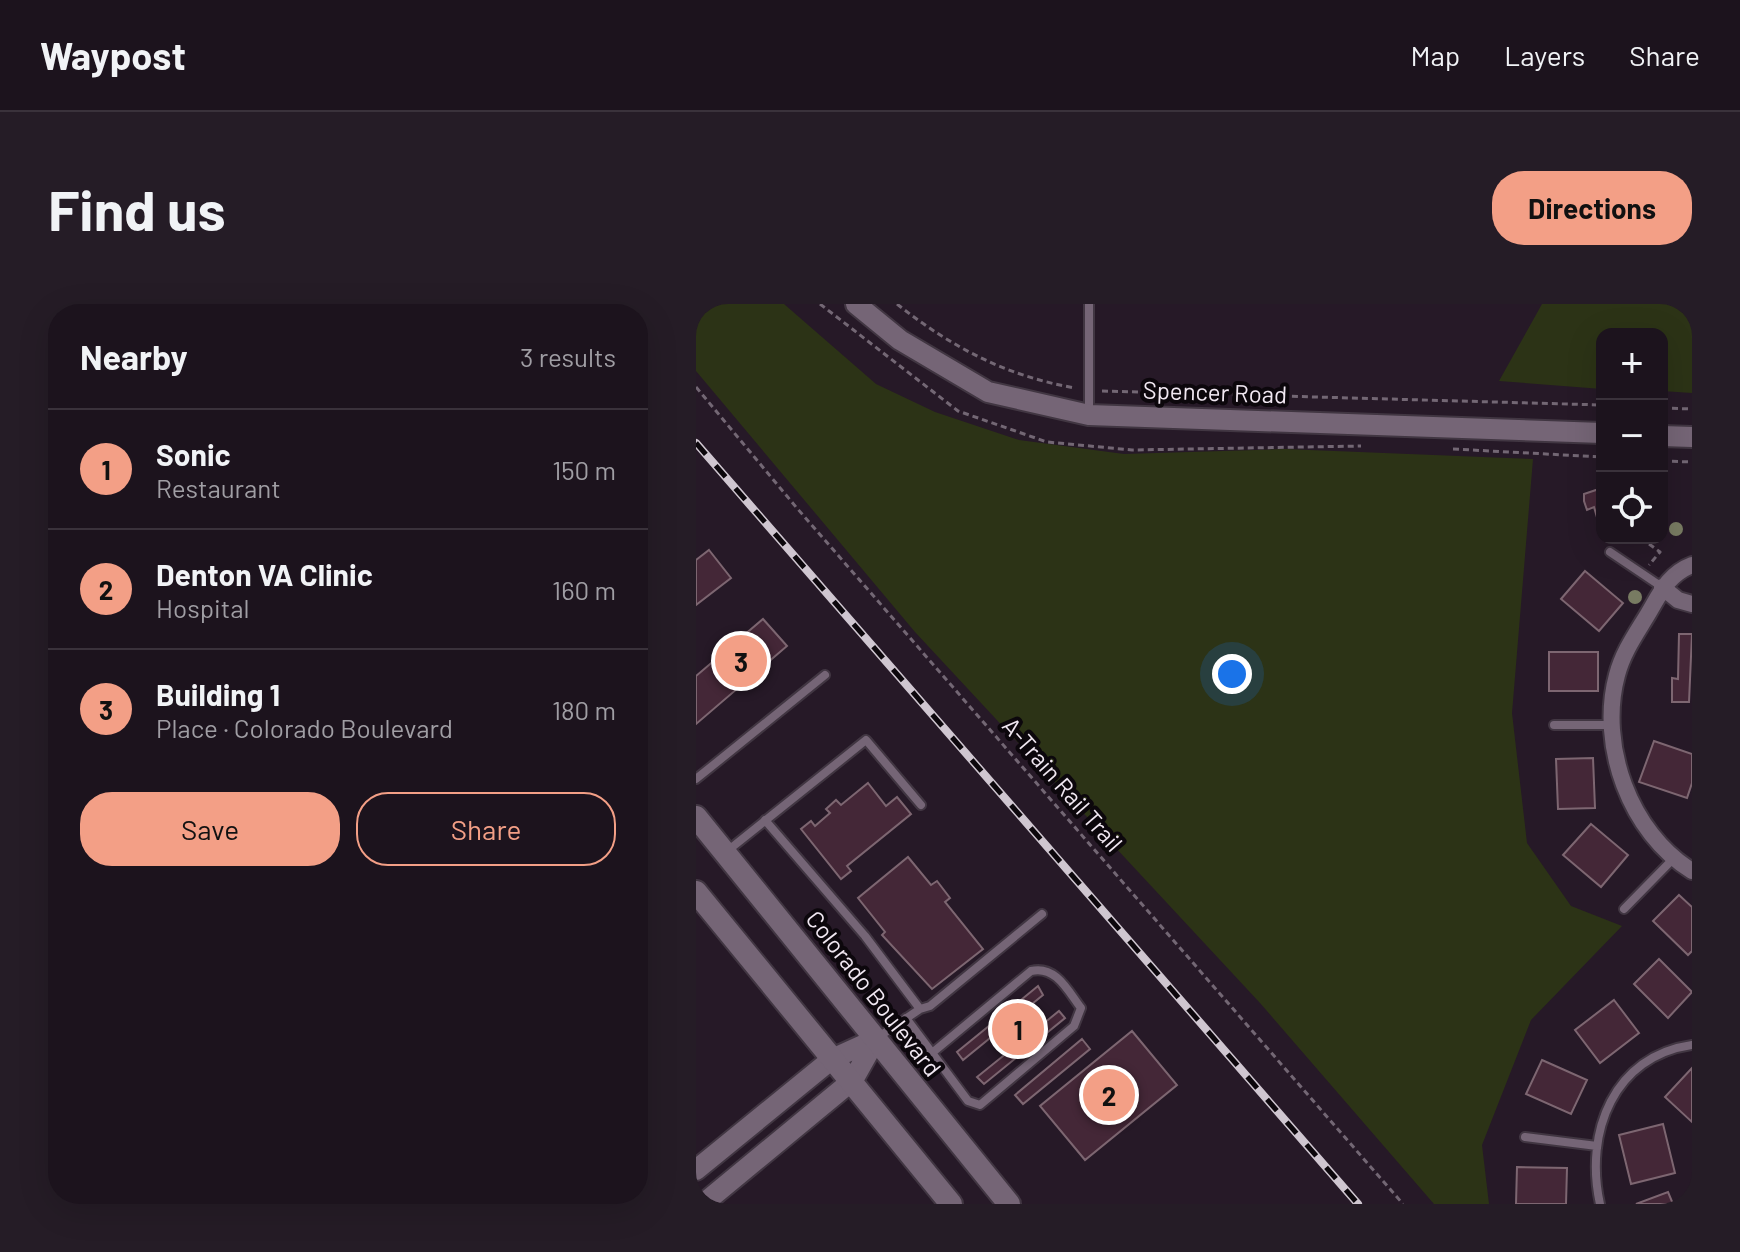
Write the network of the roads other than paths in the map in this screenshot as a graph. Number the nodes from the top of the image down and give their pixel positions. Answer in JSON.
{"nodes":[{"id":1,"x":856,"y":304,"type":"edge"},
{"id":2,"x":1089,"y":304,"type":"edge"},
{"id":3,"x":1089,"y":415,"type":"junction"},
{"id":4,"x":1596,"y":433,"type":"edge"},
{"id":5,"x":1668,"y":436,"type":"edge"},
{"id":6,"x":1692,"y":437,"type":"edge"},
{"id":7,"x":1610,"y":552,"type":"dead end"},
{"id":8,"x":1692,"y":565,"type":"edge"},
{"id":9,"x":1662,"y":587,"type":"junction"},
{"id":10,"x":1692,"y":604,"type":"edge"},
{"id":11,"x":825,"y":675,"type":"dead end"},
{"id":12,"x":1554,"y":725,"type":"dead end"},
{"id":13,"x":1613,"y":725,"type":"junction"},
{"id":14,"x":696,"y":779,"type":"edge"},
{"id":15,"x":921,"y":805,"type":"dead end"},
{"id":16,"x":696,"y":817,"type":"edge"},
{"id":17,"x":765,"y":820,"type":"junction"},
{"id":18,"x":725,"y":852,"type":"junction"},
{"id":19,"x":1674,"y":858,"type":"junction"},
{"id":20,"x":1692,"y":871,"type":"edge"},
{"id":21,"x":700,"y":903,"type":"edge"},
{"id":22,"x":1624,"y":909,"type":"dead end"},
{"id":23,"x":1042,"y":914,"type":"dead end"},
{"id":24,"x":920,"y":1009,"type":"junction"},
{"id":25,"x":906,"y":1018,"type":"junction"},
{"id":26,"x":876,"y":1039,"type":"junction"},
{"id":27,"x":1692,"y":1045,"type":"edge"},
{"id":28,"x":932,"y":1053,"type":"junction"},
{"id":29,"x":832,"y":1059,"type":"junction"},
{"id":30,"x":853,"y":1080,"type":"junction"},
{"id":31,"x":1525,"y":1137,"type":"dead end"},
{"id":32,"x":1597,"y":1146,"type":"junction"},
{"id":33,"x":696,"y":1170,"type":"edge"},
{"id":34,"x":703,"y":1204,"type":"edge"},
{"id":35,"x":951,"y":1204,"type":"edge"},
{"id":36,"x":1009,"y":1204,"type":"edge"},
{"id":37,"x":1600,"y":1204,"type":"edge"}],
"edges":[{"from":1,"to":3,"type":"street","name":"Spencer Road"},
{"from":2,"to":3,"type":"lane"},
{"from":3,"to":4,"type":"street","name":"Spencer Road"},
{"from":5,"to":6,"type":"street"},
{"from":7,"to":9,"type":"lane"},
{"from":8,"to":9,"type":"street"},
{"from":9,"to":10,"type":"street"},
{"from":9,"to":13,"type":"street"},
{"from":11,"to":14,"type":"lane"},
{"from":12,"to":13,"type":"lane"},
{"from":13,"to":19,"type":"street"},
{"from":15,"to":17,"type":"lane"},
{"from":16,"to":18,"type":"main road","name":"Colorado Boulevard"},
{"from":17,"to":18,"type":"lane"},
{"from":17,"to":24,"type":"lane"},
{"from":18,"to":26,"type":"main road","name":"Colorado Boulevard"},
{"from":19,"to":20,"type":"street"},
{"from":19,"to":22,"type":"lane"},
{"from":21,"to":29,"type":"main road"},
{"from":23,"to":24,"type":"lane"},
{"from":24,"to":25,"type":"lane"},
{"from":25,"to":26,"type":"lane"},
{"from":25,"to":28,"type":"lane"},
{"from":26,"to":29,"type":"street"},
{"from":26,"to":30,"type":"street"},
{"from":26,"to":36,"type":"main road","name":"Colorado Boulevard"},
{"from":27,"to":32,"type":"lane"},
{"from":28,"to":28,"type":"lane"},
{"from":29,"to":30,"type":"main road"},
{"from":29,"to":33,"type":"street"},
{"from":30,"to":34,"type":"street"},
{"from":30,"to":35,"type":"main road"},
{"from":31,"to":32,"type":"lane"},
{"from":32,"to":37,"type":"lane"}]}
